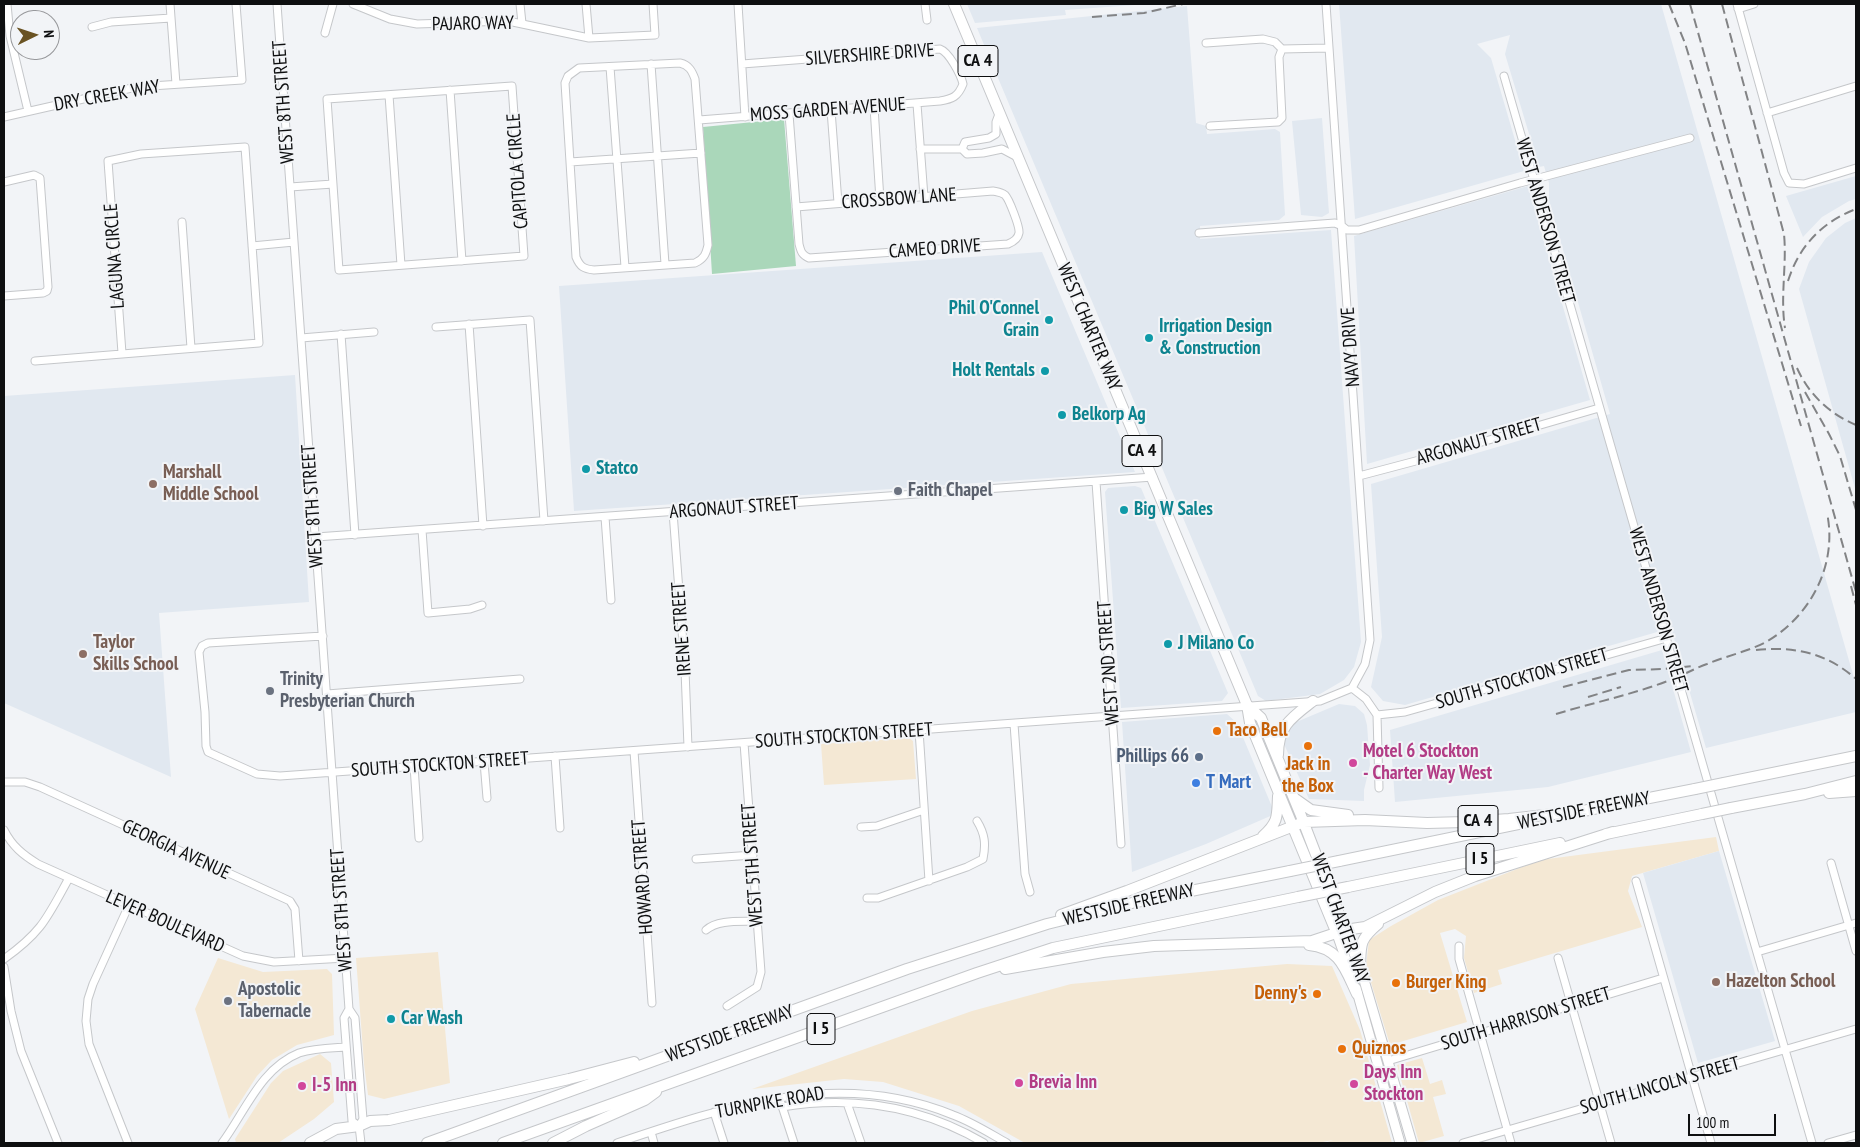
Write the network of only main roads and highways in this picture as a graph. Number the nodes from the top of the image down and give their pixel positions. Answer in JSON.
{"nodes":[{"id":1,"x":954,"y":4,"type":"edge"},
{"id":2,"x":1313,"y":701,"type":"road end"},
{"id":3,"x":1247,"y":705,"type":"junction"},
{"id":4,"x":1854,"y":756,"type":"edge"},
{"id":5,"x":1278,"y":761,"type":"junction"},
{"id":6,"x":1856,"y":781,"type":"edge"},
{"id":7,"x":1856,"y":791,"type":"edge"},
{"id":8,"x":1278,"y":792,"type":"junction"},
{"id":9,"x":1805,"y":794,"type":"junction"},
{"id":10,"x":1294,"y":798,"type":"junction"},
{"id":11,"x":1590,"y":810,"type":"junction"},
{"id":12,"x":1365,"y":820,"type":"junction"},
{"id":13,"x":1304,"y":822,"type":"junction"},
{"id":14,"x":1293,"y":827,"type":"junction"},
{"id":15,"x":1613,"y":832,"type":"junction"},
{"id":16,"x":1257,"y":840,"type":"junction"},
{"id":17,"x":1384,"y":918,"type":"junction"},
{"id":18,"x":1046,"y":924,"type":"junction"},
{"id":19,"x":1341,"y":932,"type":"junction"},
{"id":20,"x":1275,"y":943,"type":"junction"},
{"id":21,"x":1360,"y":970,"type":"junction"},
{"id":22,"x":977,"y":973,"type":"junction"},
{"id":23,"x":1357,"y":994,"type":"junction"},
{"id":24,"x":1365,"y":1020,"type":"junction"},
{"id":25,"x":1388,"y":1061,"type":"junction"},
{"id":26,"x":652,"y":1062,"type":"junction"},
{"id":27,"x":665,"y":1085,"type":"junction"},
{"id":28,"x":310,"y":1143,"type":"edge"},
{"id":29,"x":426,"y":1143,"type":"edge"},
{"id":30,"x":503,"y":1143,"type":"edge"},
{"id":31,"x":553,"y":1143,"type":"edge"},
{"id":32,"x":1400,"y":1143,"type":"edge"},
{"id":33,"x":1412,"y":1143,"type":"edge"}],
"edges":[{"from":1,"to":3,"type":"highway","name":"WEST CHARTER WAY","number":"CA 4"},
{"from":2,"to":5,"type":"highway"},
{"from":3,"to":5,"type":"highway","name":"WEST CHARTER WAY","number":"CA 4"},
{"from":3,"to":8,"type":"highway","name":"WEST CHARTER WAY","number":"CA 4"},
{"from":4,"to":11,"type":"highway","name":"WESTSIDE FREEWAY","number":"I 5","bridge":true},
{"from":5,"to":10,"type":"highway","name":"WEST CHARTER WAY","number":"CA 4"},
{"from":6,"to":9,"type":"highway","name":"WESTSIDE FREEWAY","number":"I 5"},
{"from":7,"to":9,"type":"highway"},
{"from":8,"to":14,"type":"highway","name":"WEST CHARTER WAY","number":"CA 4"},
{"from":8,"to":16,"type":"highway"},
{"from":9,"to":15,"type":"highway","name":"WESTSIDE FREEWAY","number":"I 5","bridge":true},
{"from":10,"to":12,"type":"highway"},
{"from":10,"to":13,"type":"highway","name":"WEST CHARTER WAY","number":"CA 4"},
{"from":11,"to":12,"type":"highway","number":"CA 4"},
{"from":11,"to":18,"type":"highway","name":"WESTSIDE FREEWAY","number":"I 5","bridge":true},
{"from":12,"to":13,"type":"highway"},
{"from":13,"to":14,"type":"highway"},
{"from":13,"to":19,"type":"highway","name":"WEST CHARTER WAY","number":"CA 4"},
{"from":14,"to":16,"type":"highway"},
{"from":14,"to":19,"type":"highway","name":"WEST CHARTER WAY","number":"CA 4"},
{"from":15,"to":17,"type":"highway"},
{"from":15,"to":22,"type":"highway","name":"WESTSIDE FREEWAY","number":"I 5","bridge":true},
{"from":16,"to":18,"type":"highway"},
{"from":17,"to":19,"type":"highway"},
{"from":17,"to":21,"type":"highway"},
{"from":18,"to":26,"type":"highway","name":"WESTSIDE FREEWAY","number":"I 5"},
{"from":19,"to":20,"type":"highway"},
{"from":19,"to":21,"type":"main road","name":"WEST CHARTER WAY"},
{"from":19,"to":23,"type":"main road","name":"WEST CHARTER WAY"},
{"from":20,"to":22,"type":"highway"},
{"from":20,"to":23,"type":"highway"},
{"from":21,"to":25,"type":"main road","name":"WEST CHARTER WAY"},
{"from":22,"to":27,"type":"highway","name":"WESTSIDE FREEWAY","number":"I 5"},
{"from":23,"to":24,"type":"main road","name":"WEST CHARTER WAY"},
{"from":24,"to":25,"type":"main road"},
{"from":24,"to":32,"type":"main road","name":"WEST CHARTER WAY"},
{"from":25,"to":33,"type":"main road","name":"WEST CHARTER WAY"},
{"from":26,"to":28,"type":"highway"},
{"from":26,"to":29,"type":"highway","name":"WESTSIDE FREEWAY","number":"I 5"},
{"from":27,"to":30,"type":"highway","name":"WESTSIDE FREEWAY","number":"I 5"},
{"from":27,"to":31,"type":"highway"}]}
